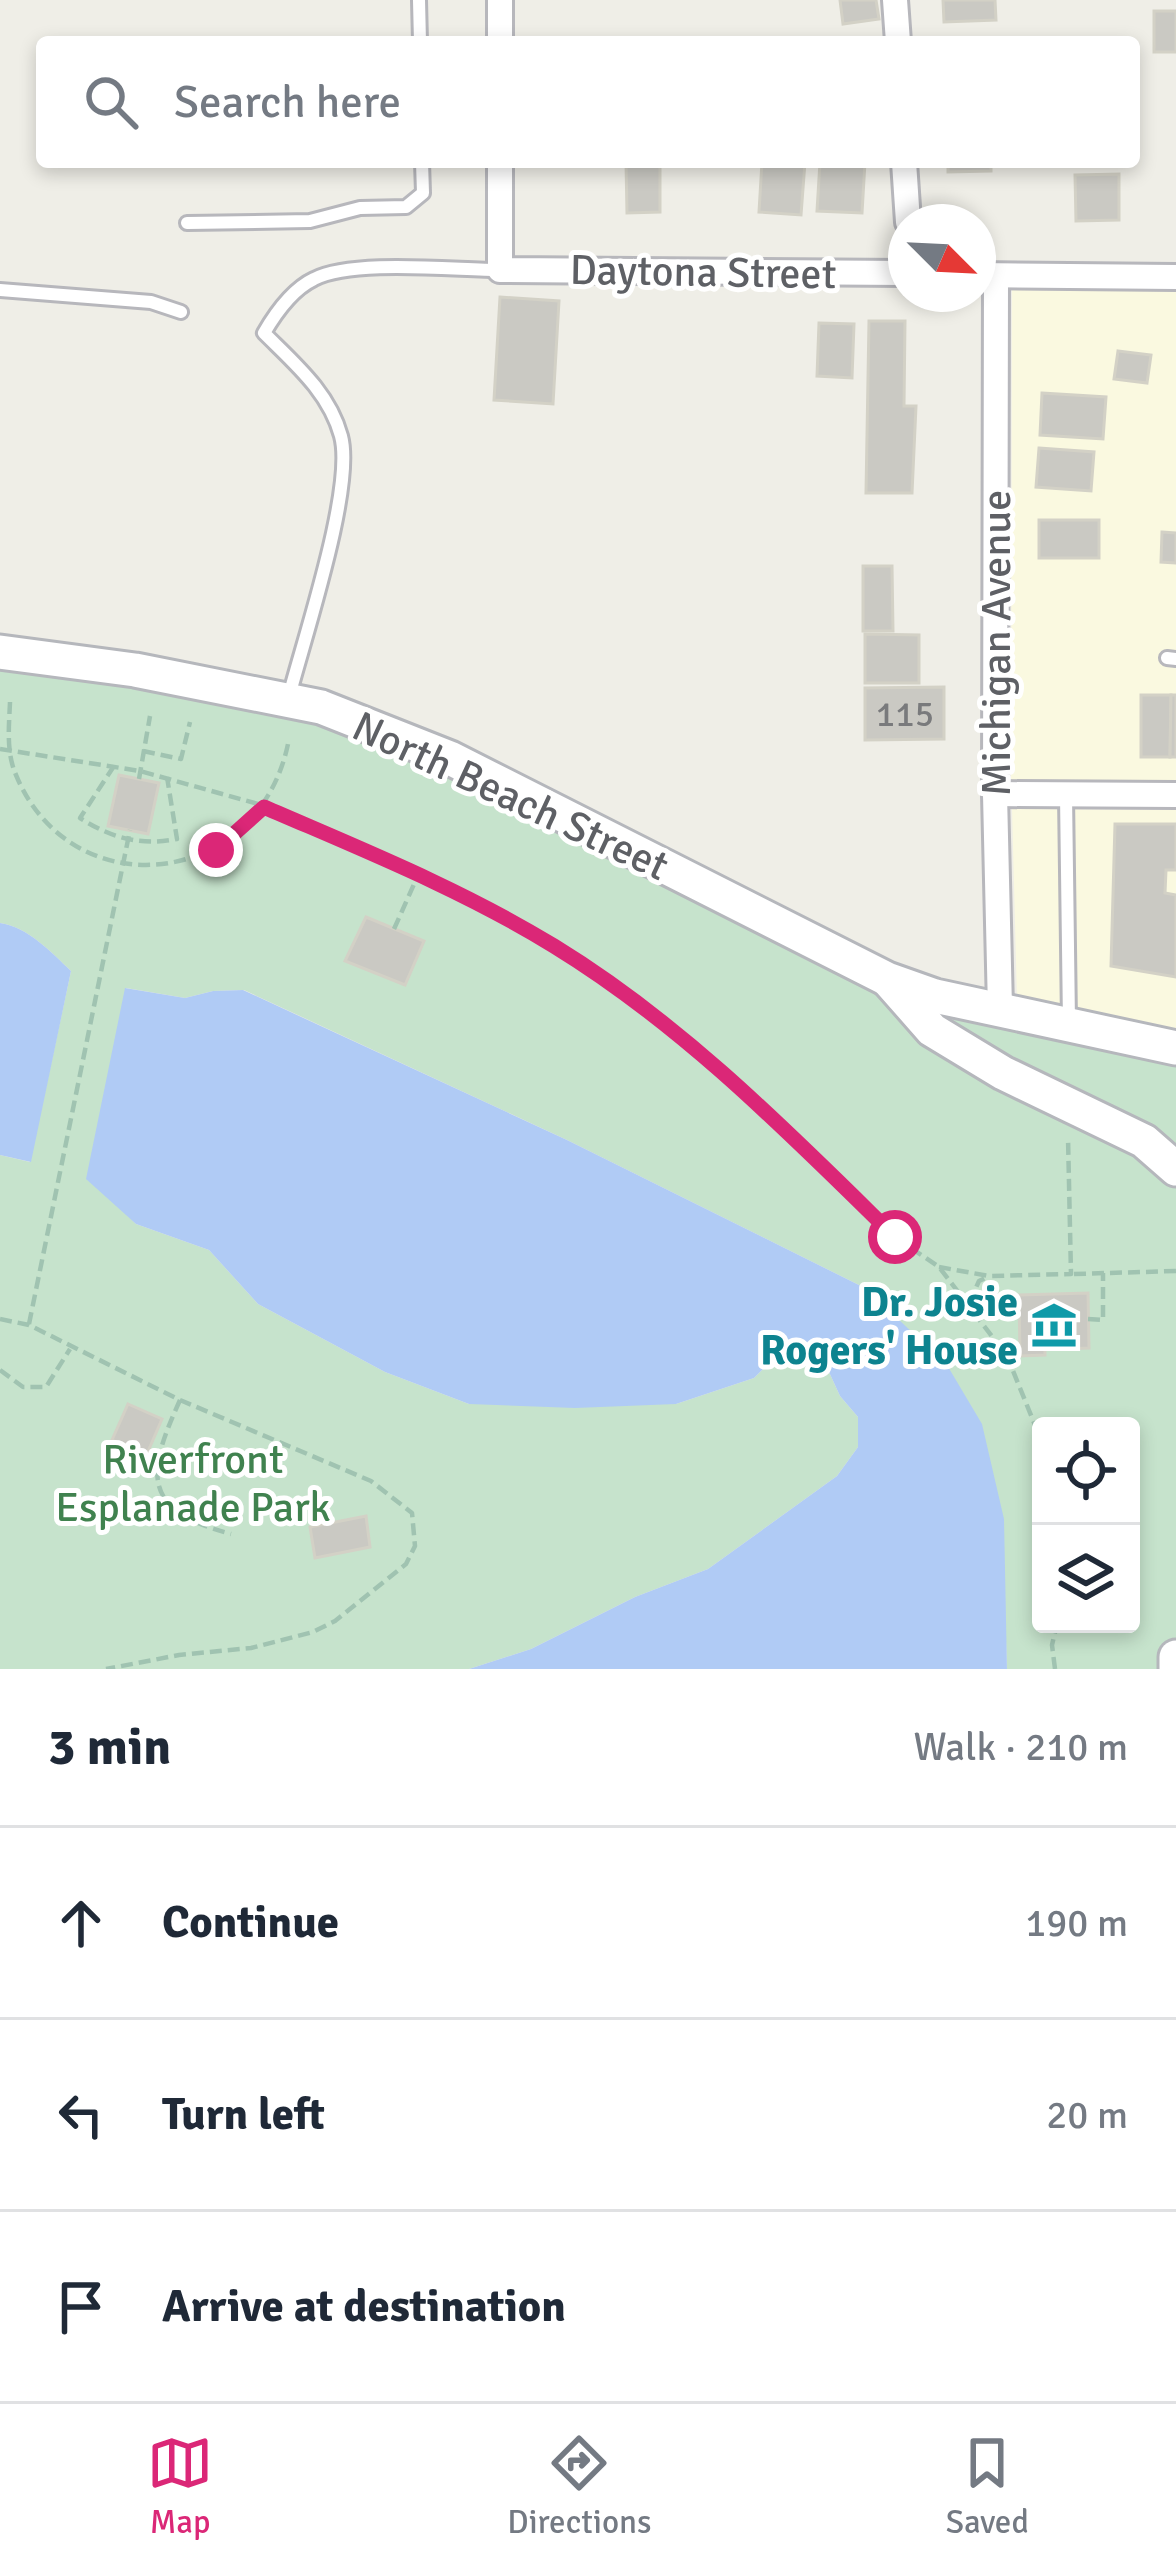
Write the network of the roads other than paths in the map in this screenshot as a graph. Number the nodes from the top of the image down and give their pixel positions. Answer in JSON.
{"nodes":[{"id":1,"x":419,"y":0,"type":"edge"},
{"id":2,"x":500,"y":0,"type":"edge"},
{"id":3,"x":895,"y":0,"type":"edge"},
{"id":4,"x":420,"y":36,"type":"edge"},
{"id":5,"x":500,"y":36,"type":"edge"},
{"id":6,"x":898,"y":36,"type":"edge"},
{"id":7,"x":422,"y":168,"type":"edge"},
{"id":8,"x":500,"y":168,"type":"edge"},
{"id":9,"x":904,"y":168,"type":"edge"},
{"id":10,"x":907,"y":204,"type":"edge"},
{"id":11,"x":187,"y":223,"type":"dead end"},
{"id":12,"x":500,"y":270,"type":"junction"},
{"id":13,"x":888,"y":273,"type":"edge"},
{"id":14,"x":996,"y":275,"type":"edge"},
{"id":15,"x":1176,"y":277,"type":"edge"},
{"id":16,"x":0,"y":290,"type":"edge"},
{"id":17,"x":181,"y":312,"type":"dead end"},
{"id":18,"x":988,"y":312,"type":"edge"},
{"id":19,"x":0,"y":652,"type":"edge"},
{"id":20,"x":288,"y":700,"type":"junction"},
{"id":21,"x":995,"y":794,"type":"junction"},
{"id":22,"x":1066,"y":795,"type":"junction"},
{"id":23,"x":1176,"y":795,"type":"edge"},
{"id":24,"x":887,"y":979,"type":"junction"},
{"id":25,"x":1000,"y":1010,"type":"junction"},
{"id":26,"x":1069,"y":1025,"type":"junction"},
{"id":27,"x":1176,"y":1048,"type":"edge"},
{"id":28,"x":1176,"y":1169,"type":"edge"},
{"id":29,"x":1176,"y":1657,"type":"edge"},
{"id":30,"x":1176,"y":1669,"type":"edge"}],
"edges":[{"from":1,"to":4,"type":"lane"},
{"from":2,"to":5,"type":"street"},
{"from":3,"to":6,"type":"street"},
{"from":7,"to":11,"type":"lane"},
{"from":8,"to":12,"type":"street"},
{"from":9,"to":10,"type":"street"},
{"from":12,"to":13,"type":"street","name":"Daytona Street"},
{"from":12,"to":20,"type":"lane"},
{"from":14,"to":15,"type":"street"},
{"from":16,"to":17,"type":"lane"},
{"from":18,"to":21,"type":"street","name":"Michigan Avenue"},
{"from":19,"to":20,"type":"street","name":"North Beach Street"},
{"from":20,"to":24,"type":"street","name":"North Beach Street"},
{"from":21,"to":22,"type":"street"},
{"from":21,"to":25,"type":"street","name":"Michigan Avenue"},
{"from":22,"to":23,"type":"street"},
{"from":22,"to":26,"type":"lane"},
{"from":24,"to":25,"type":"street","name":"North Beach Street"},
{"from":24,"to":28,"type":"street"},
{"from":25,"to":26,"type":"street","name":"North Beach Street"},
{"from":26,"to":27,"type":"street","name":"North Beach Street"},
{"from":29,"to":30,"type":"street"}]}
